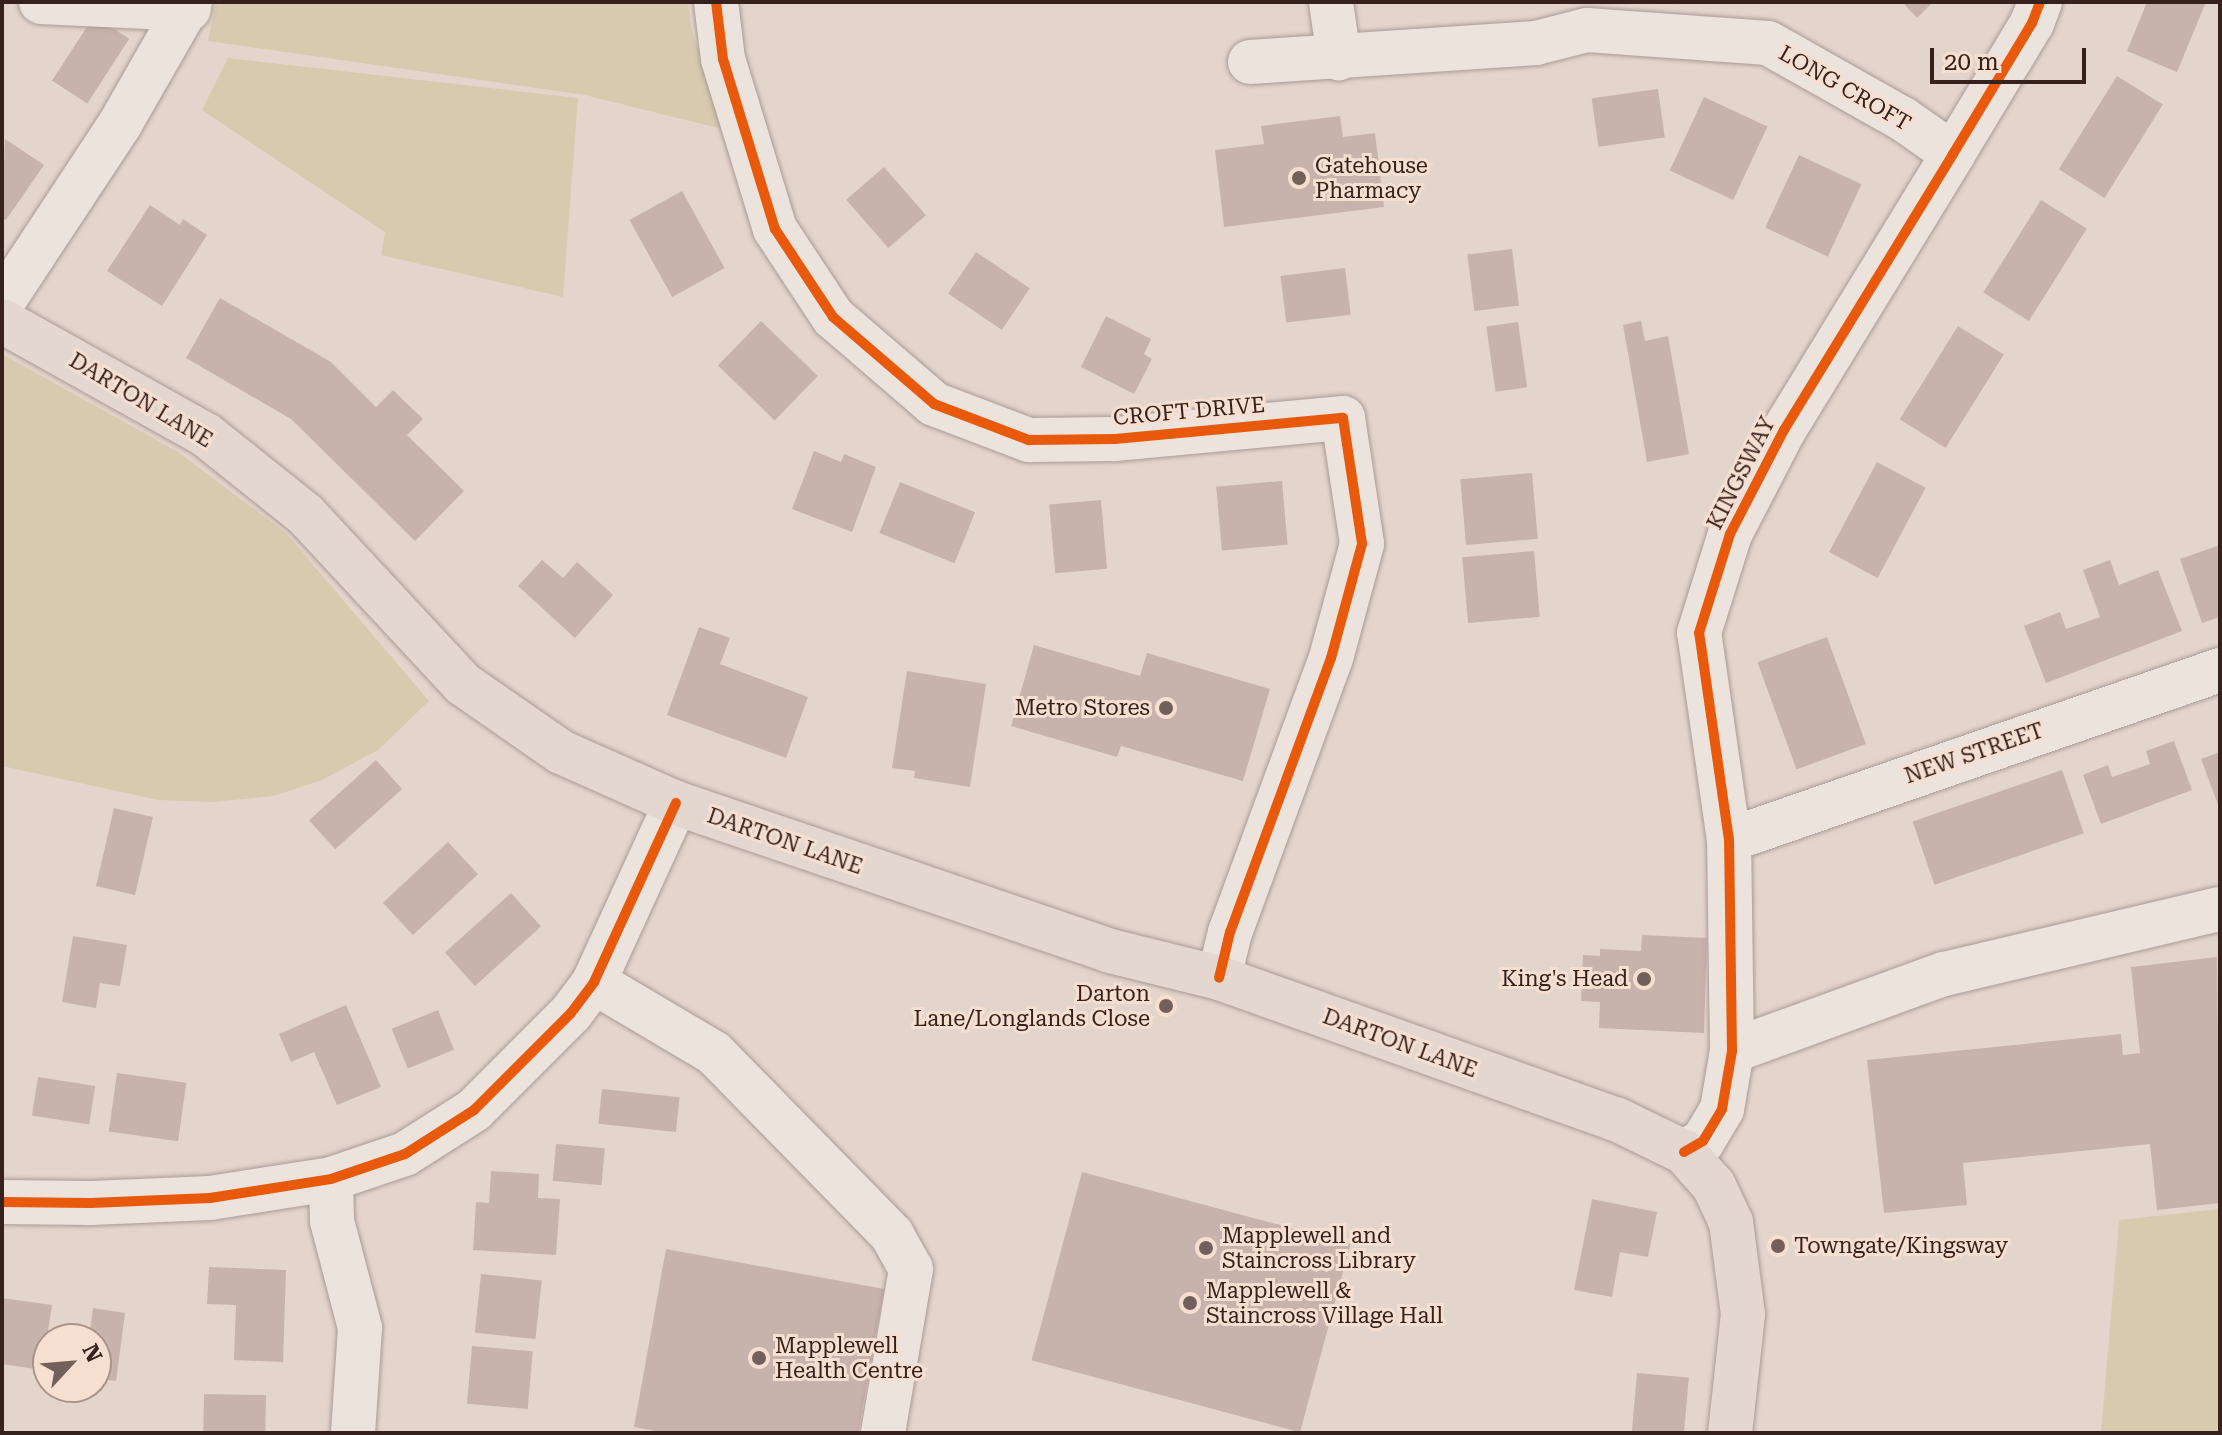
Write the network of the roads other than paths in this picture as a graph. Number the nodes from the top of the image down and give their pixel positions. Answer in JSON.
{"nodes":[{"id":1,"x":41,"y":2,"type":"edge"},
{"id":2,"x":716,"y":2,"type":"edge"},
{"id":3,"x":1331,"y":2,"type":"edge"},
{"id":4,"x":2040,"y":2,"type":"edge"},
{"id":5,"x":189,"y":5,"type":"edge"},
{"id":6,"x":1586,"y":16,"type":"edge"},
{"id":7,"x":1339,"y":58,"type":"junction"},
{"id":8,"x":1250,"y":62,"type":"dead end"},
{"id":9,"x":1953,"y":154,"type":"junction"},
{"id":10,"x":2,"y":303,"type":"edge"},
{"id":11,"x":2,"y":321,"type":"edge"},
{"id":12,"x":2220,"y":670,"type":"edge"},
{"id":13,"x":676,"y":803,"type":"junction"},
{"id":14,"x":1729,"y":840,"type":"junction"},
{"id":15,"x":2220,"y":909,"type":"edge"},
{"id":16,"x":1219,"y":978,"type":"junction"},
{"id":17,"x":594,"y":982,"type":"junction"},
{"id":18,"x":1732,"y":1051,"type":"junction"},
{"id":19,"x":1684,"y":1152,"type":"junction"},
{"id":20,"x":331,"y":1179,"type":"junction"},
{"id":21,"x":2,"y":1202,"type":"edge"},
{"id":22,"x":353,"y":1433,"type":"edge"},
{"id":23,"x":883,"y":1433,"type":"edge"},
{"id":24,"x":1730,"y":1433,"type":"edge"}],
"edges":[{"from":1,"to":5,"type":"street"},
{"from":2,"to":16,"type":"street","name":"CROFT DRIVE"},
{"from":3,"to":7,"type":"street"},
{"from":4,"to":9,"type":"street","name":"KINGSWAY"},
{"from":5,"to":10,"type":"street"},
{"from":6,"to":7,"type":"street","name":"LONG CROFT"},
{"from":6,"to":9,"type":"street","name":"LONG CROFT"},
{"from":7,"to":8,"type":"street","name":"LONG CROFT"},
{"from":9,"to":14,"type":"street","name":"KINGSWAY"},
{"from":11,"to":13,"type":"main road","name":"DARTON LANE"},
{"from":12,"to":14,"type":"street","name":"NEW STREET"},
{"from":13,"to":16,"type":"main road","name":"DARTON LANE"},
{"from":13,"to":17,"type":"street"},
{"from":14,"to":18,"type":"street","name":"KINGSWAY"},
{"from":15,"to":18,"type":"street"},
{"from":16,"to":19,"type":"main road","name":"DARTON LANE"},
{"from":17,"to":20,"type":"street"},
{"from":17,"to":23,"type":"street"},
{"from":18,"to":19,"type":"street","name":"KINGSWAY"},
{"from":19,"to":24,"type":"main road"},
{"from":20,"to":21,"type":"street"},
{"from":20,"to":22,"type":"street"}]}
